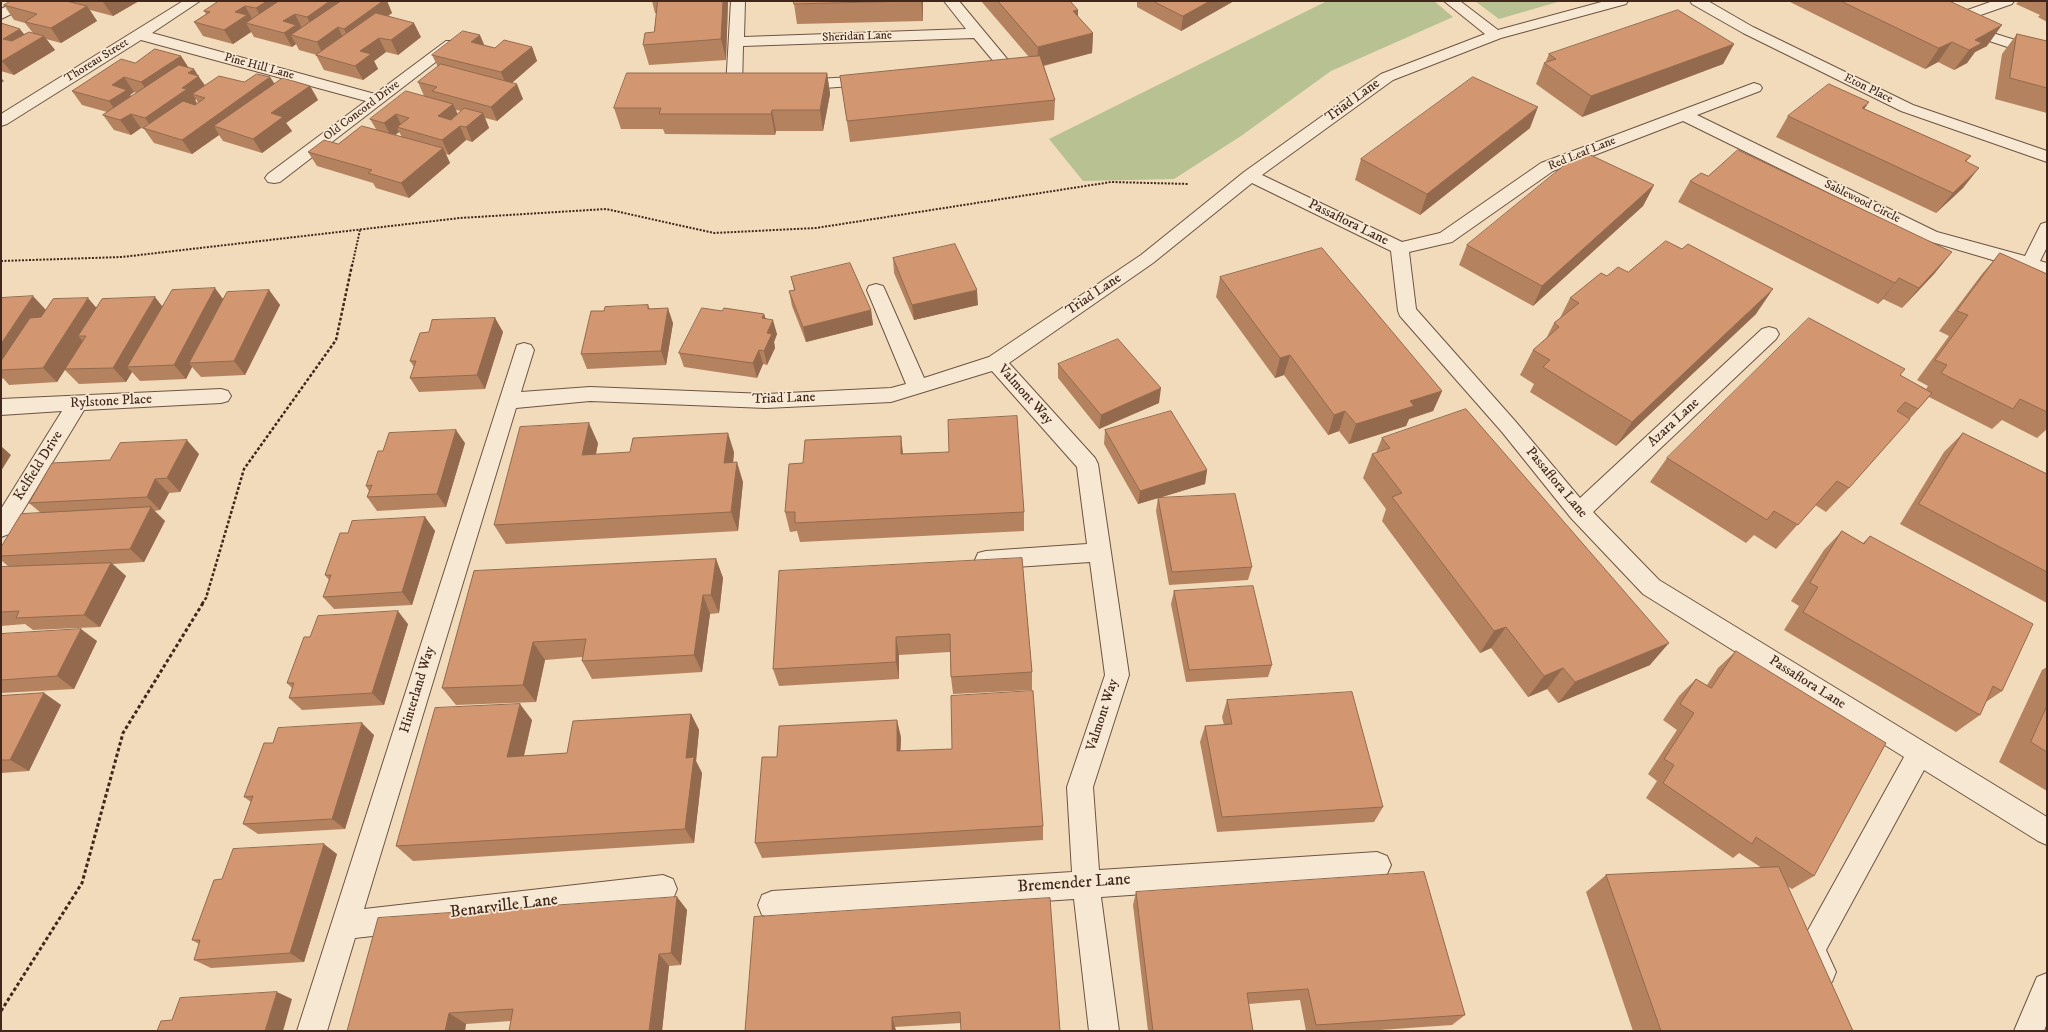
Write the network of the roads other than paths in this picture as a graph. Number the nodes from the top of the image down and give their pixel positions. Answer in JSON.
{"nodes":[{"id":1,"x":26,"y":1,"type":"edge"},
{"id":2,"x":193,"y":1,"type":"edge"},
{"id":3,"x":738,"y":1,"type":"edge"},
{"id":4,"x":951,"y":1,"type":"edge"},
{"id":5,"x":1451,"y":1,"type":"edge"},
{"id":6,"x":1621,"y":1,"type":"edge"},
{"id":7,"x":1697,"y":1,"type":"edge"},
{"id":8,"x":2007,"y":1,"type":"edge"},
{"id":9,"x":1,"y":16,"type":"edge"},
{"id":10,"x":978,"y":33,"type":"junction"},
{"id":11,"x":141,"y":35,"type":"junction"},
{"id":12,"x":1496,"y":35,"type":"junction"},
{"id":13,"x":736,"y":42,"type":"junction"},
{"id":14,"x":451,"y":44,"type":"edge"},
{"id":15,"x":2047,"y":55,"type":"edge"},
{"id":16,"x":994,"y":73,"type":"edge"},
{"id":17,"x":883,"y":81,"type":"edge"},
{"id":18,"x":781,"y":85,"type":"edge"},
{"id":19,"x":718,"y":86,"type":"edge"},
{"id":20,"x":750,"y":86,"type":"edge"},
{"id":21,"x":734,"y":87,"type":"junction"},
{"id":22,"x":1754,"y":88,"type":"dead end"},
{"id":23,"x":377,"y":99,"type":"junction"},
{"id":24,"x":1684,"y":115,"type":"junction"},
{"id":25,"x":1,"y":121,"type":"edge"},
{"id":26,"x":2047,"y":157,"type":"edge"},
{"id":27,"x":274,"y":178,"type":"dead end"},
{"id":28,"x":1245,"y":180,"type":"junction"},
{"id":29,"x":2047,"y":228,"type":"edge"},
{"id":30,"x":1400,"y":248,"type":"junction"},
{"id":31,"x":2030,"y":264,"type":"junction"},
{"id":32,"x":2047,"y":270,"type":"edge"},
{"id":33,"x":876,"y":290,"type":"dead end"},
{"id":34,"x":1769,"y":334,"type":"dead end"},
{"id":35,"x":524,"y":350,"type":"dead end"},
{"id":36,"x":996,"y":362,"type":"junction"},
{"id":37,"x":918,"y":388,"type":"junction"},
{"id":38,"x":221,"y":396,"type":"dead end"},
{"id":39,"x":508,"y":401,"type":"junction"},
{"id":40,"x":78,"y":404,"type":"junction"},
{"id":41,"x":1,"y":406,"type":"edge"},
{"id":42,"x":1579,"y":512,"type":"junction"},
{"id":43,"x":1,"y":528,"type":"edge"},
{"id":44,"x":1100,"y":552,"type":"junction"},
{"id":45,"x":966,"y":561,"type":"edge"},
{"id":46,"x":475,"y":582,"type":"edge"},
{"id":47,"x":451,"y":584,"type":"junction"},
{"id":48,"x":1920,"y":753,"type":"junction"},
{"id":49,"x":2047,"y":832,"type":"edge"},
{"id":50,"x":1376,"y":865,"type":"dead end"},
{"id":51,"x":1086,"y":883,"type":"junction"},
{"id":52,"x":663,"y":889,"type":"dead end"},
{"id":53,"x":772,"y":905,"type":"dead end"},
{"id":54,"x":345,"y":925,"type":"junction"},
{"id":55,"x":2047,"y":987,"type":"edge"},
{"id":56,"x":1833,"y":997,"type":"edge"},
{"id":57,"x":312,"y":1031,"type":"edge"},
{"id":58,"x":1104,"y":1031,"type":"edge"},
{"id":59,"x":2029,"y":1031,"type":"edge"}],
"edges":[{"from":1,"to":9,"type":"street"},
{"from":2,"to":11,"type":"street","name":"Thoreau Street"},
{"from":3,"to":13,"type":"street"},
{"from":4,"to":10,"type":"street"},
{"from":5,"to":12,"type":"street"},
{"from":6,"to":12,"type":"street","name":"Triad Lane"},
{"from":7,"to":26,"type":"street","name":"Eton Place"},
{"from":8,"to":15,"type":"street"},
{"from":10,"to":13,"type":"street","name":"Sheridan Lane"},
{"from":10,"to":16,"type":"street"},
{"from":11,"to":23,"type":"street","name":"Pine Hill Lane"},
{"from":11,"to":25,"type":"street","name":"Thoreau Street"},
{"from":12,"to":28,"type":"street","name":"Triad Lane"},
{"from":13,"to":21,"type":"street"},
{"from":14,"to":23,"type":"street","name":"Old Concord Drive"},
{"from":17,"to":18,"type":"street"},
{"from":19,"to":21,"type":"street"},
{"from":20,"to":21,"type":"street"},
{"from":22,"to":24,"type":"street","name":"Red Leaf Lane"},
{"from":23,"to":27,"type":"street","name":"Old Concord Drive"},
{"from":24,"to":30,"type":"street","name":"Red Leaf Lane"},
{"from":24,"to":31,"type":"street","name":"Sablewood Circle"},
{"from":28,"to":30,"type":"street","name":"Passaflora Lane"},
{"from":28,"to":36,"type":"street","name":"Triad Lane"},
{"from":29,"to":31,"type":"street"},
{"from":30,"to":42,"type":"street","name":"Passaflora Lane"},
{"from":31,"to":32,"type":"street","name":"Sablewood Circle"},
{"from":33,"to":37,"type":"street"},
{"from":34,"to":42,"type":"street","name":"Azara Lane"},
{"from":35,"to":39,"type":"street","name":"Hinterland Way"},
{"from":36,"to":37,"type":"street","name":"Triad Lane"},
{"from":36,"to":44,"type":"street","name":"Valmont Way"},
{"from":37,"to":39,"type":"street","name":"Triad Lane"},
{"from":38,"to":40,"type":"street","name":"Rylstone Place"},
{"from":39,"to":47,"type":"street","name":"Hinterland Way"},
{"from":40,"to":41,"type":"street","name":"Rylstone Place"},
{"from":40,"to":43,"type":"street","name":"Kelfield Drive"},
{"from":42,"to":48,"type":"street","name":"Passaflora Lane"},
{"from":44,"to":45,"type":"street"},
{"from":44,"to":51,"type":"street","name":"Valmont Way"},
{"from":46,"to":47,"type":"street"},
{"from":47,"to":54,"type":"street","name":"Hinterland Way"},
{"from":48,"to":49,"type":"street","name":"Passaflora Lane"},
{"from":48,"to":56,"type":"street"},
{"from":50,"to":51,"type":"street","name":"Bremender Lane"},
{"from":51,"to":53,"type":"street","name":"Bremender Lane"},
{"from":51,"to":58,"type":"street","name":"Valmont Way"},
{"from":52,"to":54,"type":"street","name":"Benarville Lane"},
{"from":54,"to":57,"type":"street","name":"Hinterland Way"},
{"from":55,"to":59,"type":"street"}]}
